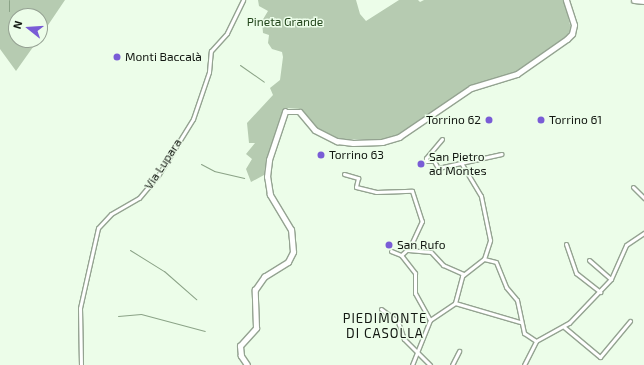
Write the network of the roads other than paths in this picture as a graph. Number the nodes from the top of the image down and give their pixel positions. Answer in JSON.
{"nodes":[{"id":1,"x":243,"y":0,"type":"edge"},
{"id":2,"x":566,"y":0,"type":"edge"},
{"id":3,"x":634,"y":0,"type":"edge"},
{"id":4,"x":644,"y":1,"type":"edge"},
{"id":5,"x":442,"y":139,"type":"dead end"},
{"id":6,"x":501,"y":154,"type":"dead end"},
{"id":7,"x":461,"y":163,"type":"junction"},
{"id":8,"x":344,"y":174,"type":"dead end"},
{"id":9,"x":633,"y":187,"type":"dead end"},
{"id":10,"x":644,"y":198,"type":"edge"},
{"id":11,"x":644,"y":233,"type":"edge"},
{"id":12,"x":566,"y":244,"type":"dead end"},
{"id":13,"x":408,"y":250,"type":"junction"},
{"id":14,"x":391,"y":251,"type":"dead end"},
{"id":15,"x":401,"y":254,"type":"junction"},
{"id":16,"x":484,"y":259,"type":"junction"},
{"id":17,"x":589,"y":260,"type":"dead end"},
{"id":18,"x":464,"y":274,"type":"junction"},
{"id":19,"x":611,"y":279,"type":"junction"},
{"id":20,"x":600,"y":292,"type":"junction"},
{"id":21,"x":455,"y":303,"type":"junction"},
{"id":22,"x":381,"y":309,"type":"dead end"},
{"id":23,"x":430,"y":320,"type":"junction"},
{"id":24,"x":630,"y":321,"type":"dead end"},
{"id":25,"x":520,"y":322,"type":"junction"},
{"id":26,"x":564,"y":327,"type":"junction"},
{"id":27,"x":536,"y":341,"type":"junction"},
{"id":28,"x":459,"y":351,"type":"dead end"},
{"id":29,"x":417,"y":352,"type":"junction"},
{"id":30,"x":81,"y":365,"type":"edge"},
{"id":31,"x":247,"y":365,"type":"edge"},
{"id":32,"x":412,"y":365,"type":"edge"},
{"id":33,"x":430,"y":365,"type":"edge"},
{"id":34,"x":452,"y":365,"type":"edge"},
{"id":35,"x":524,"y":365,"type":"edge"}],
"edges":[{"from":1,"to":30,"type":"street","name":"Via Lupara"},
{"from":2,"to":31,"type":"street"},
{"from":3,"to":4,"type":"street"},
{"from":5,"to":7,"type":"street"},
{"from":6,"to":7,"type":"street"},
{"from":7,"to":16,"type":"street"},
{"from":8,"to":13,"type":"street"},
{"from":9,"to":10,"type":"street"},
{"from":11,"to":19,"type":"street"},
{"from":12,"to":20,"type":"street"},
{"from":13,"to":15,"type":"street"},
{"from":13,"to":18,"type":"street"},
{"from":14,"to":15,"type":"street"},
{"from":15,"to":23,"type":"street"},
{"from":16,"to":18,"type":"street"},
{"from":16,"to":25,"type":"street"},
{"from":17,"to":19,"type":"street"},
{"from":18,"to":21,"type":"street"},
{"from":19,"to":20,"type":"street"},
{"from":20,"to":26,"type":"street"},
{"from":21,"to":23,"type":"street"},
{"from":21,"to":25,"type":"street"},
{"from":22,"to":29,"type":"street"},
{"from":23,"to":29,"type":"street"},
{"from":24,"to":26,"type":"street"},
{"from":25,"to":27,"type":"street"},
{"from":26,"to":27,"type":"street"},
{"from":27,"to":35,"type":"street"},
{"from":28,"to":34,"type":"street"},
{"from":29,"to":32,"type":"street"},
{"from":29,"to":33,"type":"street"}]}
